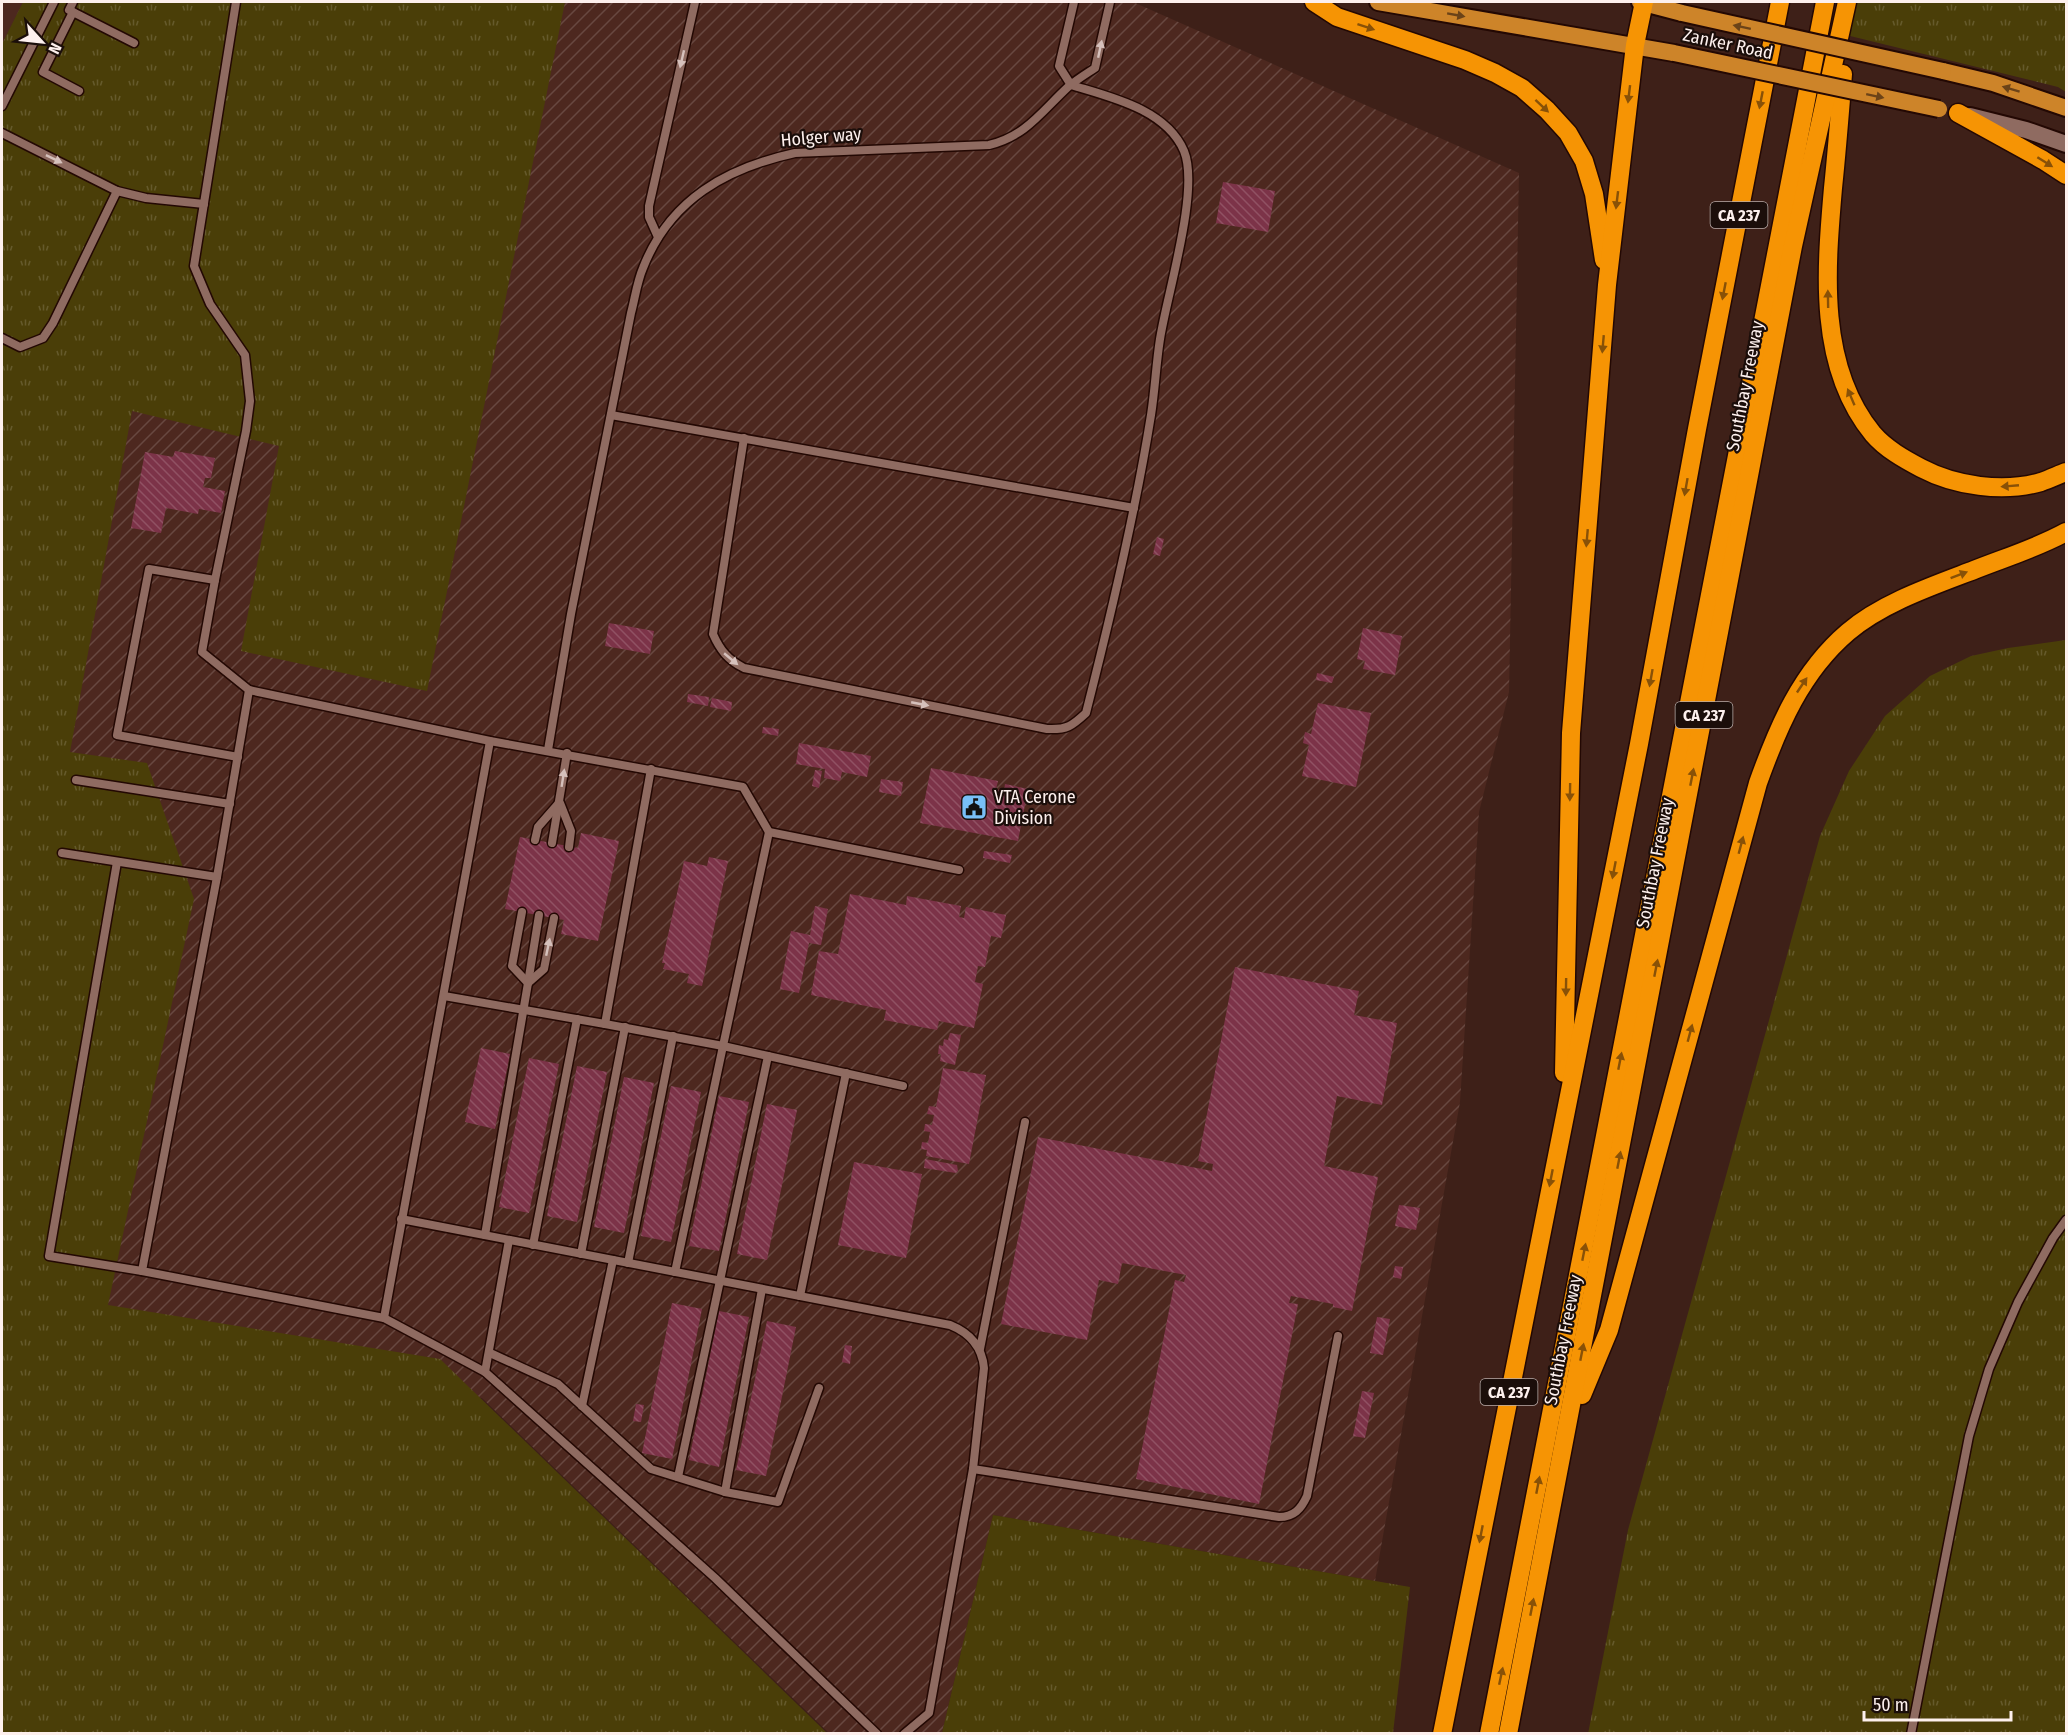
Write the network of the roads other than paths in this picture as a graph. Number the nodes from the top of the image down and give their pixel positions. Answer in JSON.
{"nodes":[{"id":1,"x":54,"y":2,"type":"edge"},
{"id":2,"x":74,"y":2,"type":"edge"},
{"id":3,"x":236,"y":2,"type":"edge"},
{"id":4,"x":695,"y":2,"type":"edge"},
{"id":5,"x":1074,"y":2,"type":"edge"},
{"id":6,"x":1110,"y":2,"type":"edge"},
{"id":7,"x":1314,"y":2,"type":"edge"},
{"id":8,"x":1378,"y":2,"type":"edge"},
{"id":9,"x":1643,"y":2,"type":"edge"},
{"id":10,"x":1780,"y":2,"type":"edge"},
{"id":11,"x":1825,"y":2,"type":"edge"},
{"id":12,"x":1848,"y":2,"type":"edge"},
{"id":13,"x":73,"y":12,"type":"junction"},
{"id":14,"x":134,"y":43,"type":"dead end"},
{"id":15,"x":1635,"y":45,"type":"junction"},
{"id":16,"x":1071,"y":85,"type":"junction"},
{"id":17,"x":79,"y":91,"type":"dead end"},
{"id":18,"x":2,"y":106,"type":"edge"},
{"id":19,"x":2067,"y":108,"type":"edge"},
{"id":20,"x":1958,"y":113,"type":"junction"},
{"id":21,"x":2,"y":133,"type":"edge"},
{"id":22,"x":2067,"y":144,"type":"edge"},
{"id":23,"x":2067,"y":176,"type":"edge"},
{"id":24,"x":117,"y":191,"type":"junction"},
{"id":25,"x":204,"y":204,"type":"junction"},
{"id":26,"x":658,"y":237,"type":"junction"},
{"id":27,"x":1607,"y":285,"type":"junction"},
{"id":28,"x":2,"y":338,"type":"edge"},
{"id":29,"x":611,"y":415,"type":"junction"},
{"id":30,"x":744,"y":438,"type":"junction"},
{"id":31,"x":2067,"y":472,"type":"edge"},
{"id":32,"x":1134,"y":507,"type":"junction"},
{"id":33,"x":2067,"y":532,"type":"edge"},
{"id":34,"x":215,"y":580,"type":"junction"},
{"id":35,"x":249,"y":690,"type":"junction"},
{"id":36,"x":490,"y":741,"type":"junction"},
{"id":37,"x":548,"y":750,"type":"junction"},
{"id":38,"x":567,"y":753,"type":"junction"},
{"id":39,"x":238,"y":758,"type":"junction"},
{"id":40,"x":651,"y":769,"type":"junction"},
{"id":41,"x":76,"y":780,"type":"dead end"},
{"id":42,"x":560,"y":802,"type":"junction"},
{"id":43,"x":230,"y":804,"type":"junction"},
{"id":44,"x":769,"y":832,"type":"junction"},
{"id":45,"x":535,"y":840,"type":"dead end"},
{"id":46,"x":552,"y":843,"type":"dead end"},
{"id":47,"x":569,"y":846,"type":"dead end"},
{"id":48,"x":62,"y":853,"type":"dead end"},
{"id":49,"x":117,"y":862,"type":"junction"},
{"id":50,"x":959,"y":870,"type":"dead end"},
{"id":51,"x":217,"y":877,"type":"junction"},
{"id":52,"x":522,"y":912,"type":"dead end"},
{"id":53,"x":539,"y":915,"type":"dead end"},
{"id":54,"x":554,"y":918,"type":"dead end"},
{"id":55,"x":528,"y":983,"type":"junction"},
{"id":56,"x":444,"y":996,"type":"junction"},
{"id":57,"x":523,"y":1010,"type":"junction"},
{"id":58,"x":577,"y":1019,"type":"junction"},
{"id":59,"x":605,"y":1024,"type":"junction"},
{"id":60,"x":625,"y":1027,"type":"junction"},
{"id":61,"x":673,"y":1036,"type":"junction"},
{"id":62,"x":723,"y":1046,"type":"junction"},
{"id":63,"x":768,"y":1056,"type":"junction"},
{"id":64,"x":846,"y":1072,"type":"junction"},
{"id":65,"x":903,"y":1086,"type":"dead end"},
{"id":66,"x":1563,"y":1121,"type":"junction"},
{"id":67,"x":1025,"y":1122,"type":"dead end"},
{"id":68,"x":402,"y":1219,"type":"junction"},
{"id":69,"x":2067,"y":1220,"type":"edge"},
{"id":70,"x":485,"y":1236,"type":"junction"},
{"id":71,"x":509,"y":1240,"type":"junction"},
{"id":72,"x":534,"y":1245,"type":"junction"},
{"id":73,"x":581,"y":1254,"type":"junction"},
{"id":74,"x":613,"y":1260,"type":"junction"},
{"id":75,"x":628,"y":1263,"type":"junction"},
{"id":76,"x":142,"y":1271,"type":"junction"},
{"id":77,"x":675,"y":1272,"type":"junction"},
{"id":78,"x":719,"y":1280,"type":"junction"},
{"id":79,"x":762,"y":1289,"type":"junction"},
{"id":80,"x":800,"y":1296,"type":"junction"},
{"id":81,"x":384,"y":1318,"type":"junction"},
{"id":82,"x":1338,"y":1336,"type":"dead end"},
{"id":83,"x":980,"y":1349,"type":"junction"},
{"id":84,"x":490,"y":1353,"type":"junction"},
{"id":85,"x":485,"y":1372,"type":"junction"},
{"id":86,"x":819,"y":1388,"type":"dead end"},
{"id":87,"x":582,"y":1406,"type":"junction"},
{"id":88,"x":1567,"y":1430,"type":"junction"},
{"id":89,"x":973,"y":1469,"type":"junction"},
{"id":90,"x":678,"y":1477,"type":"junction"},
{"id":91,"x":725,"y":1492,"type":"junction"},
{"id":92,"x":877,"y":1734,"type":"edge"},
{"id":93,"x":904,"y":1734,"type":"edge"},
{"id":94,"x":1442,"y":1734,"type":"edge"},
{"id":95,"x":1489,"y":1734,"type":"edge"},
{"id":96,"x":1508,"y":1734,"type":"edge"},
{"id":97,"x":1911,"y":1734,"type":"edge"}],
"edges":[{"from":1,"to":18,"type":"lane"},
{"from":2,"to":13,"type":"lane"},
{"from":3,"to":25,"type":"lane"},
{"from":4,"to":26,"type":"lane","one_way":true},
{"from":5,"to":16,"type":"lane"},
{"from":16,"to":6,"type":"lane","one_way":true},
{"from":7,"to":27,"type":"highway","one_way":true},
{"from":8,"to":15,"type":"main road","name":"Zanker Road","one_way":true},
{"from":9,"to":15,"type":"highway"},
{"from":19,"to":9,"type":"main road","name":"Zanker Road","one_way":true,"bridge":true},
{"from":10,"to":66,"type":"highway","number":"CA 237","one_way":true},
{"from":95,"to":11,"type":"highway","one_way":true},
{"from":31,"to":12,"type":"highway","one_way":true},
{"from":88,"to":12,"type":"highway","name":"Southbay Freeway","number":"CA 237","one_way":true},
{"from":13,"to":14,"type":"lane"},
{"from":13,"to":17,"type":"lane"},
{"from":15,"to":20,"type":"main road","name":"Zanker Road","one_way":true,"bridge":true},
{"from":15,"to":27,"type":"highway","one_way":true},
{"from":16,"to":26,"type":"lane","name":"Holger way"},
{"from":16,"to":32,"type":"lane"},
{"from":20,"to":22,"type":"street","name":"Zanker Road"},
{"from":20,"to":23,"type":"highway","one_way":true},
{"from":21,"to":24,"type":"lane","one_way":true},
{"from":24,"to":25,"type":"lane"},
{"from":24,"to":28,"type":"lane"},
{"from":25,"to":34,"type":"lane"},
{"from":26,"to":29,"type":"lane","name":"Holger way"},
{"from":27,"to":66,"type":"highway","one_way":true},
{"from":29,"to":30,"type":"lane"},
{"from":29,"to":37,"type":"lane","name":"Holger way"},
{"from":30,"to":32,"type":"lane"},
{"from":30,"to":32,"type":"lane","one_way":true},
{"from":88,"to":33,"type":"highway","one_way":true},
{"from":34,"to":35,"type":"lane"},
{"from":34,"to":39,"type":"lane"},
{"from":35,"to":36,"type":"lane"},
{"from":35,"to":39,"type":"lane"},
{"from":36,"to":37,"type":"lane"},
{"from":36,"to":56,"type":"lane"},
{"from":37,"to":38,"type":"lane"},
{"from":38,"to":40,"type":"lane"},
{"from":42,"to":38,"type":"lane","one_way":true},
{"from":39,"to":43,"type":"lane"},
{"from":40,"to":44,"type":"lane"},
{"from":40,"to":59,"type":"lane"},
{"from":41,"to":43,"type":"lane"},
{"from":42,"to":45,"type":"lane"},
{"from":42,"to":46,"type":"lane"},
{"from":42,"to":47,"type":"lane"},
{"from":43,"to":51,"type":"lane"},
{"from":44,"to":50,"type":"lane"},
{"from":44,"to":62,"type":"lane"},
{"from":48,"to":49,"type":"lane"},
{"from":49,"to":51,"type":"lane"},
{"from":49,"to":76,"type":"lane"},
{"from":51,"to":76,"type":"lane"},
{"from":52,"to":55,"type":"lane"},
{"from":53,"to":55,"type":"lane"},
{"from":55,"to":54,"type":"lane","one_way":true},
{"from":55,"to":57,"type":"lane"},
{"from":56,"to":57,"type":"lane"},
{"from":56,"to":68,"type":"lane"},
{"from":57,"to":58,"type":"lane"},
{"from":57,"to":70,"type":"lane"},
{"from":58,"to":59,"type":"lane"},
{"from":58,"to":72,"type":"lane"},
{"from":59,"to":60,"type":"lane"},
{"from":60,"to":61,"type":"lane"},
{"from":60,"to":73,"type":"lane"},
{"from":61,"to":62,"type":"lane"},
{"from":61,"to":75,"type":"lane"},
{"from":62,"to":63,"type":"lane"},
{"from":62,"to":77,"type":"lane"},
{"from":63,"to":64,"type":"lane"},
{"from":63,"to":78,"type":"lane"},
{"from":64,"to":65,"type":"lane"},
{"from":64,"to":80,"type":"lane"},
{"from":66,"to":94,"type":"highway","number":"CA 237","one_way":true},
{"from":67,"to":83,"type":"lane"},
{"from":68,"to":70,"type":"lane"},
{"from":68,"to":81,"type":"lane"},
{"from":69,"to":97,"type":"lane"},
{"from":70,"to":71,"type":"lane"},
{"from":71,"to":72,"type":"lane"},
{"from":71,"to":84,"type":"lane"},
{"from":72,"to":73,"type":"lane"},
{"from":73,"to":74,"type":"lane"},
{"from":74,"to":75,"type":"lane"},
{"from":74,"to":87,"type":"lane"},
{"from":75,"to":77,"type":"lane"},
{"from":76,"to":81,"type":"lane"},
{"from":77,"to":78,"type":"lane"},
{"from":78,"to":79,"type":"lane"},
{"from":78,"to":90,"type":"lane"},
{"from":79,"to":80,"type":"lane"},
{"from":79,"to":91,"type":"lane"},
{"from":80,"to":83,"type":"lane"},
{"from":81,"to":85,"type":"lane"},
{"from":82,"to":89,"type":"lane"},
{"from":83,"to":89,"type":"lane"},
{"from":84,"to":85,"type":"lane"},
{"from":84,"to":87,"type":"lane"},
{"from":85,"to":92,"type":"lane"},
{"from":86,"to":91,"type":"lane"},
{"from":87,"to":90,"type":"lane"},
{"from":96,"to":88,"type":"highway","name":"Southbay Freeway","number":"CA 237","one_way":true},
{"from":89,"to":93,"type":"lane"},
{"from":90,"to":91,"type":"lane"}]}
